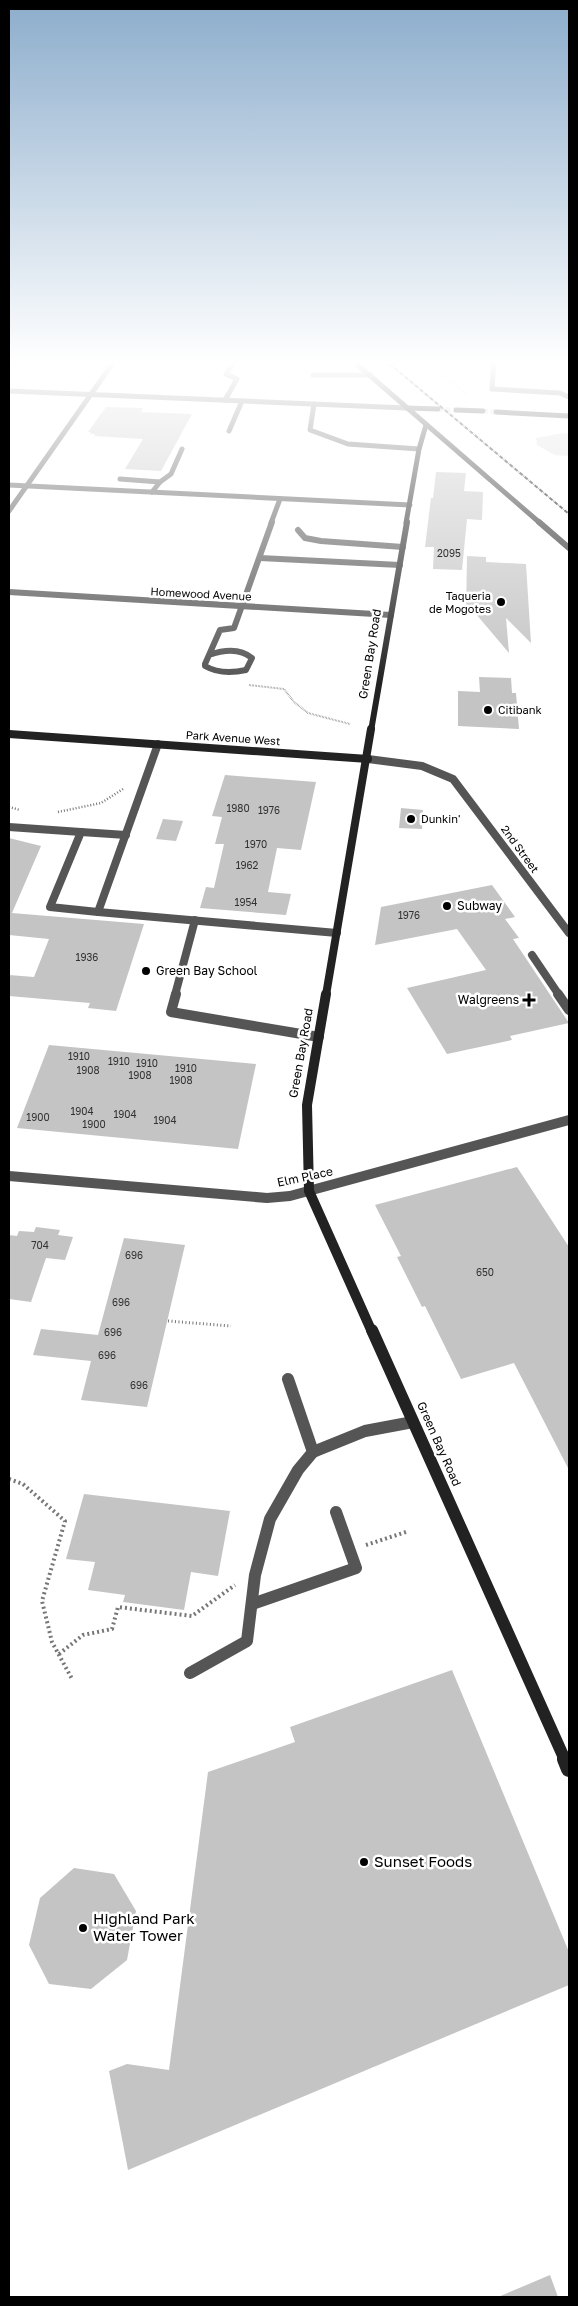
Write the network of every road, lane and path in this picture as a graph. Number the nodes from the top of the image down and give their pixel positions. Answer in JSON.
{"nodes":[{"id":1,"x":40,"y":468,"type":"edge"},
{"id":2,"x":174,"y":468,"type":"edge"},
{"id":3,"x":416,"y":468,"type":"edge"},
{"id":4,"x":476,"y":468,"type":"edge"},
{"id":5,"x":120,"y":479,"type":"dead end"},
{"id":6,"x":160,"y":482,"type":"junction"},
{"id":7,"x":9,"y":485,"type":"edge"},
{"id":8,"x":27,"y":486,"type":"junction"},
{"id":9,"x":152,"y":492,"type":"junction"},
{"id":10,"x":280,"y":499,"type":"junction"},
{"id":11,"x":410,"y":506,"type":"junction"},
{"id":12,"x":9,"y":511,"type":"edge"},
{"id":13,"x":298,"y":530,"type":"dead end"},
{"id":14,"x":403,"y":547,"type":"junction"},
{"id":15,"x":569,"y":548,"type":"edge"},
{"id":16,"x":260,"y":558,"type":"junction"},
{"id":17,"x":400,"y":565,"type":"junction"},
{"id":18,"x":9,"y":592,"type":"edge"},
{"id":19,"x":243,"y":606,"type":"junction"},
{"id":20,"x":391,"y":615,"type":"junction"},
{"id":21,"x":209,"y":655,"type":"junction"},
{"id":22,"x":250,"y":682,"type":"dead end"},
{"id":23,"x":350,"y":724,"type":"dead end"},
{"id":24,"x":9,"y":734,"type":"edge"},
{"id":25,"x":158,"y":744,"type":"junction"},
{"id":26,"x":368,"y":759,"type":"junction"},
{"id":27,"x":452,"y":779,"type":"joint"},
{"id":28,"x":126,"y":785,"type":"dead end"},
{"id":29,"x":9,"y":807,"type":"edge"},
{"id":30,"x":24,"y":811,"type":"dead end"},
{"id":31,"x":56,"y":812,"type":"dead end"},
{"id":32,"x":9,"y":827,"type":"edge"},
{"id":33,"x":81,"y":832,"type":"junction"},
{"id":34,"x":126,"y":835,"type":"junction"},
{"id":35,"x":98,"y":912,"type":"junction"},
{"id":36,"x":196,"y":920,"type":"junction"},
{"id":37,"x":337,"y":933,"type":"junction"},
{"id":38,"x":569,"y":933,"type":"edge"},
{"id":39,"x":532,"y":955,"type":"dead end"},
{"id":40,"x":569,"y":1010,"type":"edge"},
{"id":41,"x":319,"y":1037,"type":"junction"},
{"id":42,"x":569,"y":1120,"type":"edge"},
{"id":43,"x":9,"y":1176,"type":"edge"},
{"id":44,"x":309,"y":1191,"type":"junction"},
{"id":45,"x":168,"y":1321,"type":"dead end"},
{"id":46,"x":231,"y":1326,"type":"dead end"},
{"id":47,"x":288,"y":1379,"type":"dead end"},
{"id":48,"x":413,"y":1422,"type":"junction"},
{"id":49,"x":313,"y":1452,"type":"junction"},
{"id":50,"x":9,"y":1479,"type":"edge"},
{"id":51,"x":336,"y":1512,"type":"dead end"},
{"id":52,"x":406,"y":1532,"type":"dead end"},
{"id":53,"x":350,"y":1550,"type":"junction"},
{"id":54,"x":255,"y":1575,"type":"junction"},
{"id":55,"x":252,"y":1604,"type":"junction"},
{"id":56,"x":59,"y":1654,"type":"junction"},
{"id":57,"x":190,"y":1673,"type":"dead end"},
{"id":58,"x":72,"y":1679,"type":"dead end"},
{"id":59,"x":569,"y":1769,"type":"edge"}],
"edges":[{"from":1,"to":8,"type":"street"},
{"from":2,"to":6,"type":"street"},
{"from":3,"to":11,"type":"main road","name":"Green Bay Road"},
{"from":4,"to":15,"type":"main road"},
{"from":5,"to":6,"type":"street"},
{"from":6,"to":9,"type":"street"},
{"from":7,"to":8,"type":"street"},
{"from":8,"to":9,"type":"street"},
{"from":8,"to":12,"type":"street"},
{"from":9,"to":10,"type":"street"},
{"from":10,"to":11,"type":"street"},
{"from":10,"to":16,"type":"street"},
{"from":11,"to":14,"type":"main road","name":"Green Bay Road"},
{"from":13,"to":14,"type":"street"},
{"from":14,"to":17,"type":"main road","name":"Green Bay Road"},
{"from":16,"to":17,"type":"street"},
{"from":16,"to":19,"type":"street"},
{"from":17,"to":20,"type":"main road","name":"Green Bay Road"},
{"from":18,"to":19,"type":"street","name":"Homewood Avenue"},
{"from":19,"to":20,"type":"street","name":"Homewood Avenue"},
{"from":19,"to":21,"type":"street"},
{"from":20,"to":26,"type":"main road","name":"Green Bay Road"},
{"from":21,"to":21,"type":"street"},
{"from":22,"to":23,"type":"path"},
{"from":24,"to":25,"type":"main road","name":"Park Avenue West"},
{"from":25,"to":26,"type":"main road","name":"Park Avenue West"},
{"from":25,"to":34,"type":"street"},
{"from":26,"to":27,"type":"street","name":"Park Avenue West"},
{"from":26,"to":37,"type":"main road","name":"Green Bay Road"},
{"from":27,"to":38,"type":"street","name":"2nd Street"},
{"from":28,"to":31,"type":"path"},
{"from":29,"to":30,"type":"path"},
{"from":32,"to":33,"type":"street"},
{"from":33,"to":34,"type":"street"},
{"from":33,"to":35,"type":"street"},
{"from":34,"to":35,"type":"street"},
{"from":35,"to":36,"type":"street"},
{"from":36,"to":37,"type":"street"},
{"from":36,"to":41,"type":"street"},
{"from":37,"to":41,"type":"main road","name":"Green Bay Road"},
{"from":39,"to":40,"type":"street"},
{"from":41,"to":44,"type":"main road","name":"Green Bay Road"},
{"from":42,"to":44,"type":"street","name":"Elm Place"},
{"from":43,"to":44,"type":"street","name":"Elm Place"},
{"from":44,"to":48,"type":"main road","name":"Green Bay Road"},
{"from":45,"to":46,"type":"path"},
{"from":47,"to":49,"type":"street"},
{"from":48,"to":49,"type":"street"},
{"from":48,"to":59,"type":"main road","name":"Green Bay Road"},
{"from":49,"to":54,"type":"street"},
{"from":50,"to":56,"type":"path"},
{"from":51,"to":53,"type":"street"},
{"from":52,"to":53,"type":"path"},
{"from":53,"to":55,"type":"street"},
{"from":54,"to":55,"type":"street"},
{"from":54,"to":56,"type":"path"},
{"from":55,"to":57,"type":"street"},
{"from":56,"to":58,"type":"path"}]}
